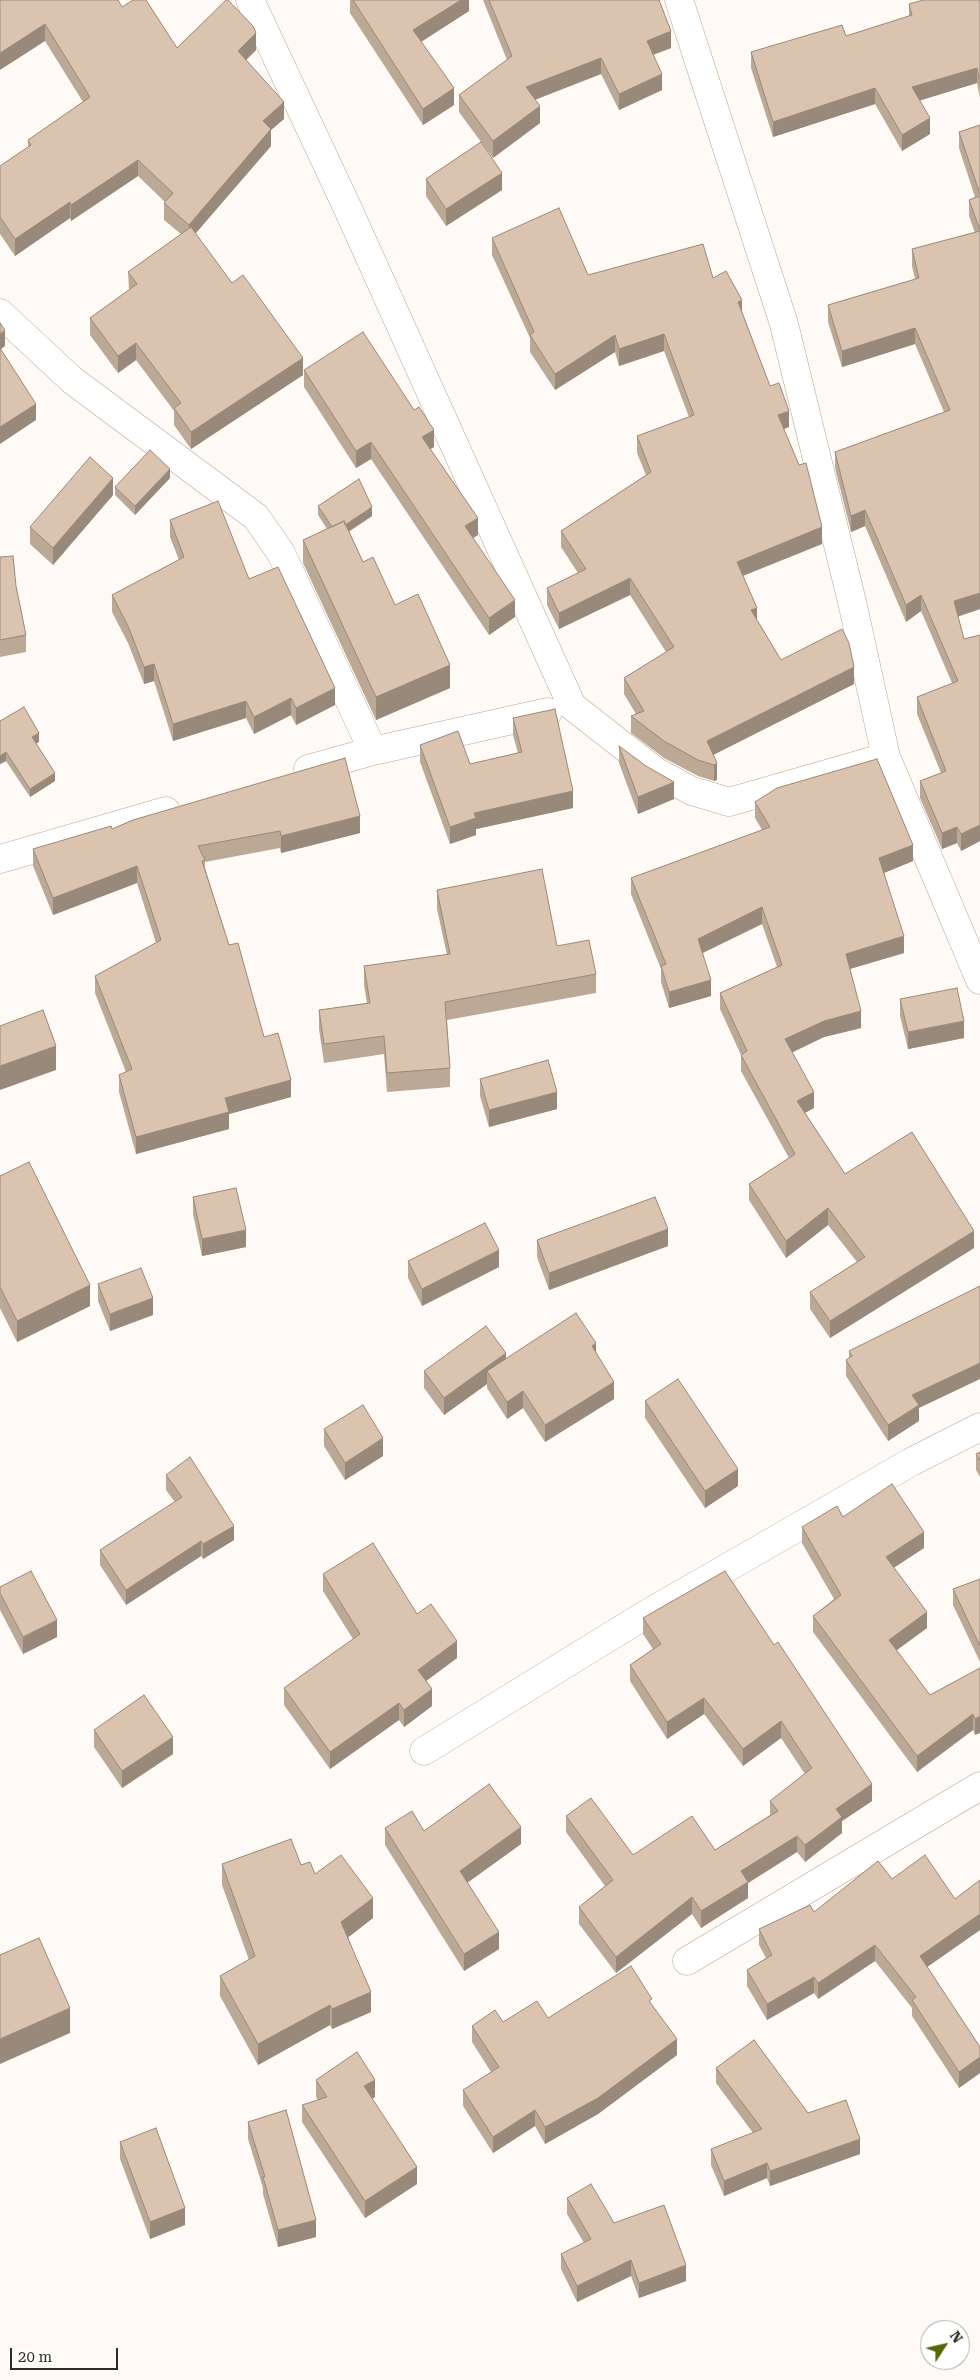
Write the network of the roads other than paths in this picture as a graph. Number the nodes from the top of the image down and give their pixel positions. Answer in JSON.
{"nodes":[{"id":1,"x":250,"y":0,"type":"edge"},
{"id":2,"x":678,"y":0,"type":"edge"},
{"id":3,"x":0,"y":313,"type":"edge"},
{"id":4,"x":572,"y":706,"type":"junction"},
{"id":5,"x":372,"y":751,"type":"junction"},
{"id":6,"x":886,"y":757,"type":"junction"},
{"id":7,"x":288,"y":775,"type":"edge"},
{"id":8,"x":193,"y":803,"type":"edge"},
{"id":9,"x":0,"y":859,"type":"edge"},
{"id":10,"x":980,"y":980,"type":"edge"},
{"id":11,"x":980,"y":1427,"type":"edge"},
{"id":12,"x":424,"y":1751,"type":"dead end"},
{"id":13,"x":980,"y":1786,"type":"edge"},
{"id":14,"x":687,"y":1962,"type":"dead end"}],
"edges":[{"from":1,"to":4,"type":"street"},
{"from":2,"to":6,"type":"street"},
{"from":3,"to":5,"type":"street"},
{"from":4,"to":5,"type":"street"},
{"from":4,"to":6,"type":"street"},
{"from":5,"to":7,"type":"street"},
{"from":6,"to":10,"type":"street"},
{"from":8,"to":9,"type":"street"},
{"from":11,"to":12,"type":"street"},
{"from":13,"to":14,"type":"street"}]}
